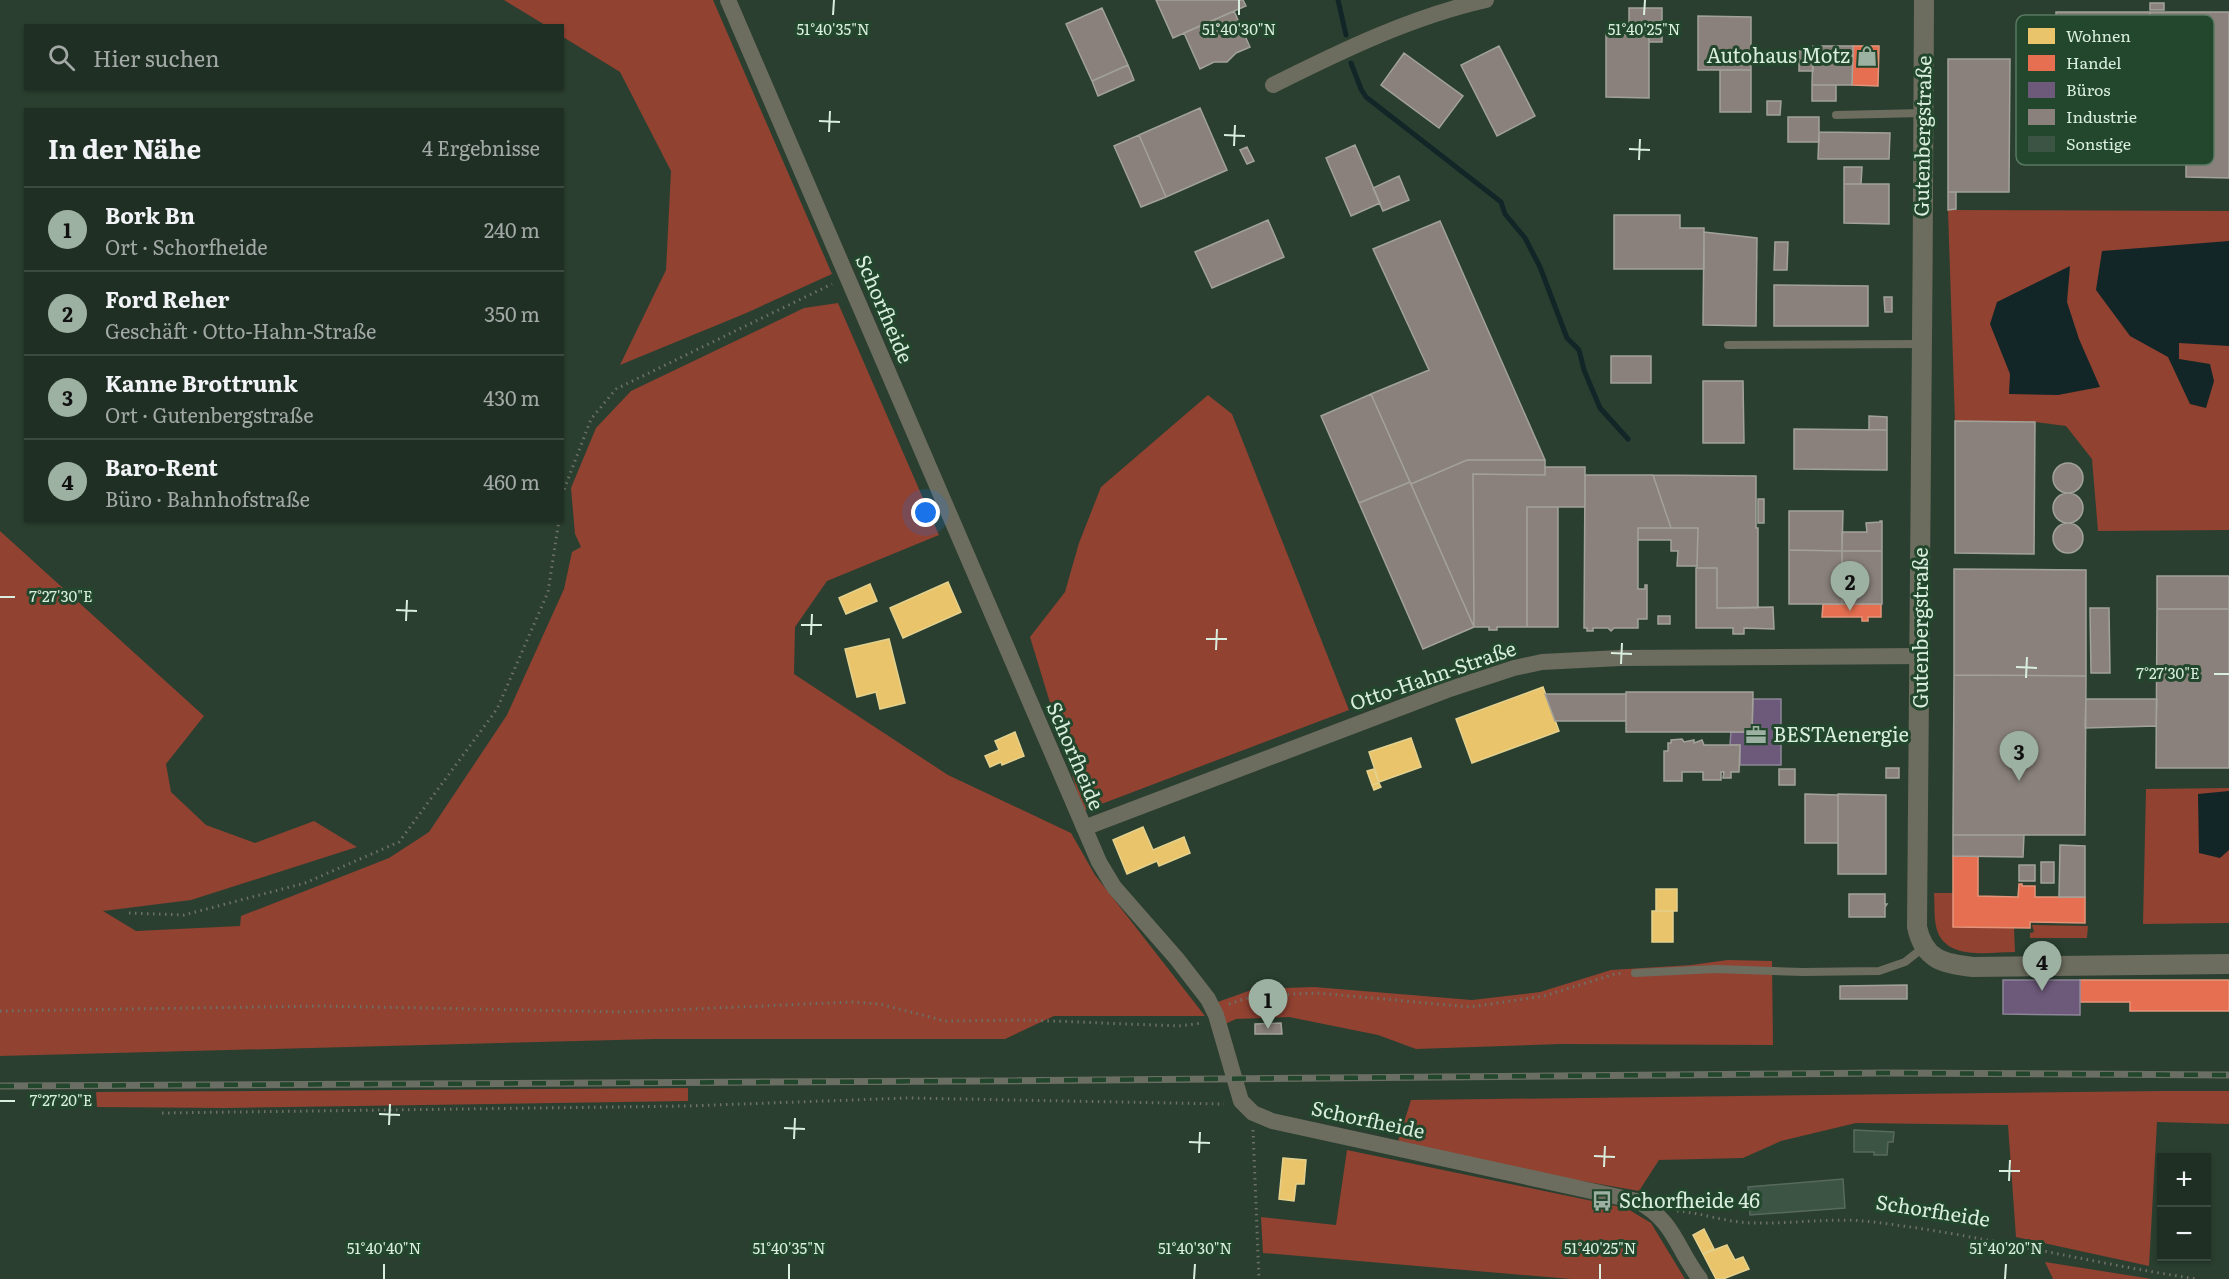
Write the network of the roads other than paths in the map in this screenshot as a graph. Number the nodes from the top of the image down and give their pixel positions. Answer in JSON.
{"nodes":[{"id":1,"x":728,"y":0,"type":"edge"},
{"id":2,"x":1486,"y":0,"type":"edge"},
{"id":3,"x":1924,"y":0,"type":"edge"},
{"id":4,"x":1273,"y":85,"type":"dead end"},
{"id":5,"x":1923,"y":113,"type":"junction"},
{"id":6,"x":1836,"y":115,"type":"dead end"},
{"id":7,"x":1921,"y":344,"type":"junction"},
{"id":8,"x":1728,"y":345,"type":"dead end"},
{"id":9,"x":1922,"y":656,"type":"junction"},
{"id":10,"x":1083,"y":828,"type":"junction"},
{"id":11,"x":1924,"y":947,"type":"junction"},
{"id":12,"x":2229,"y":964,"type":"edge"},
{"id":13,"x":1635,"y":973,"type":"road end"},
{"id":14,"x":1700,"y":1279,"type":"edge"}],
"edges":[{"from":1,"to":10,"type":"street","name":"Schorfheide"},
{"from":2,"to":4,"type":"street"},
{"from":3,"to":5,"type":"street","name":"Gutenbergstraße"},
{"from":5,"to":6,"type":"lane"},
{"from":5,"to":7,"type":"street","name":"Gutenbergstraße"},
{"from":7,"to":8,"type":"lane"},
{"from":7,"to":9,"type":"street","name":"Gutenbergstraße"},
{"from":9,"to":10,"type":"street","name":"Otto-Hahn-Straße"},
{"from":9,"to":11,"type":"street","name":"Gutenbergstraße"},
{"from":10,"to":14,"type":"street","name":"Schorfheide"},
{"from":11,"to":12,"type":"street"},
{"from":11,"to":13,"type":"lane"}]}
